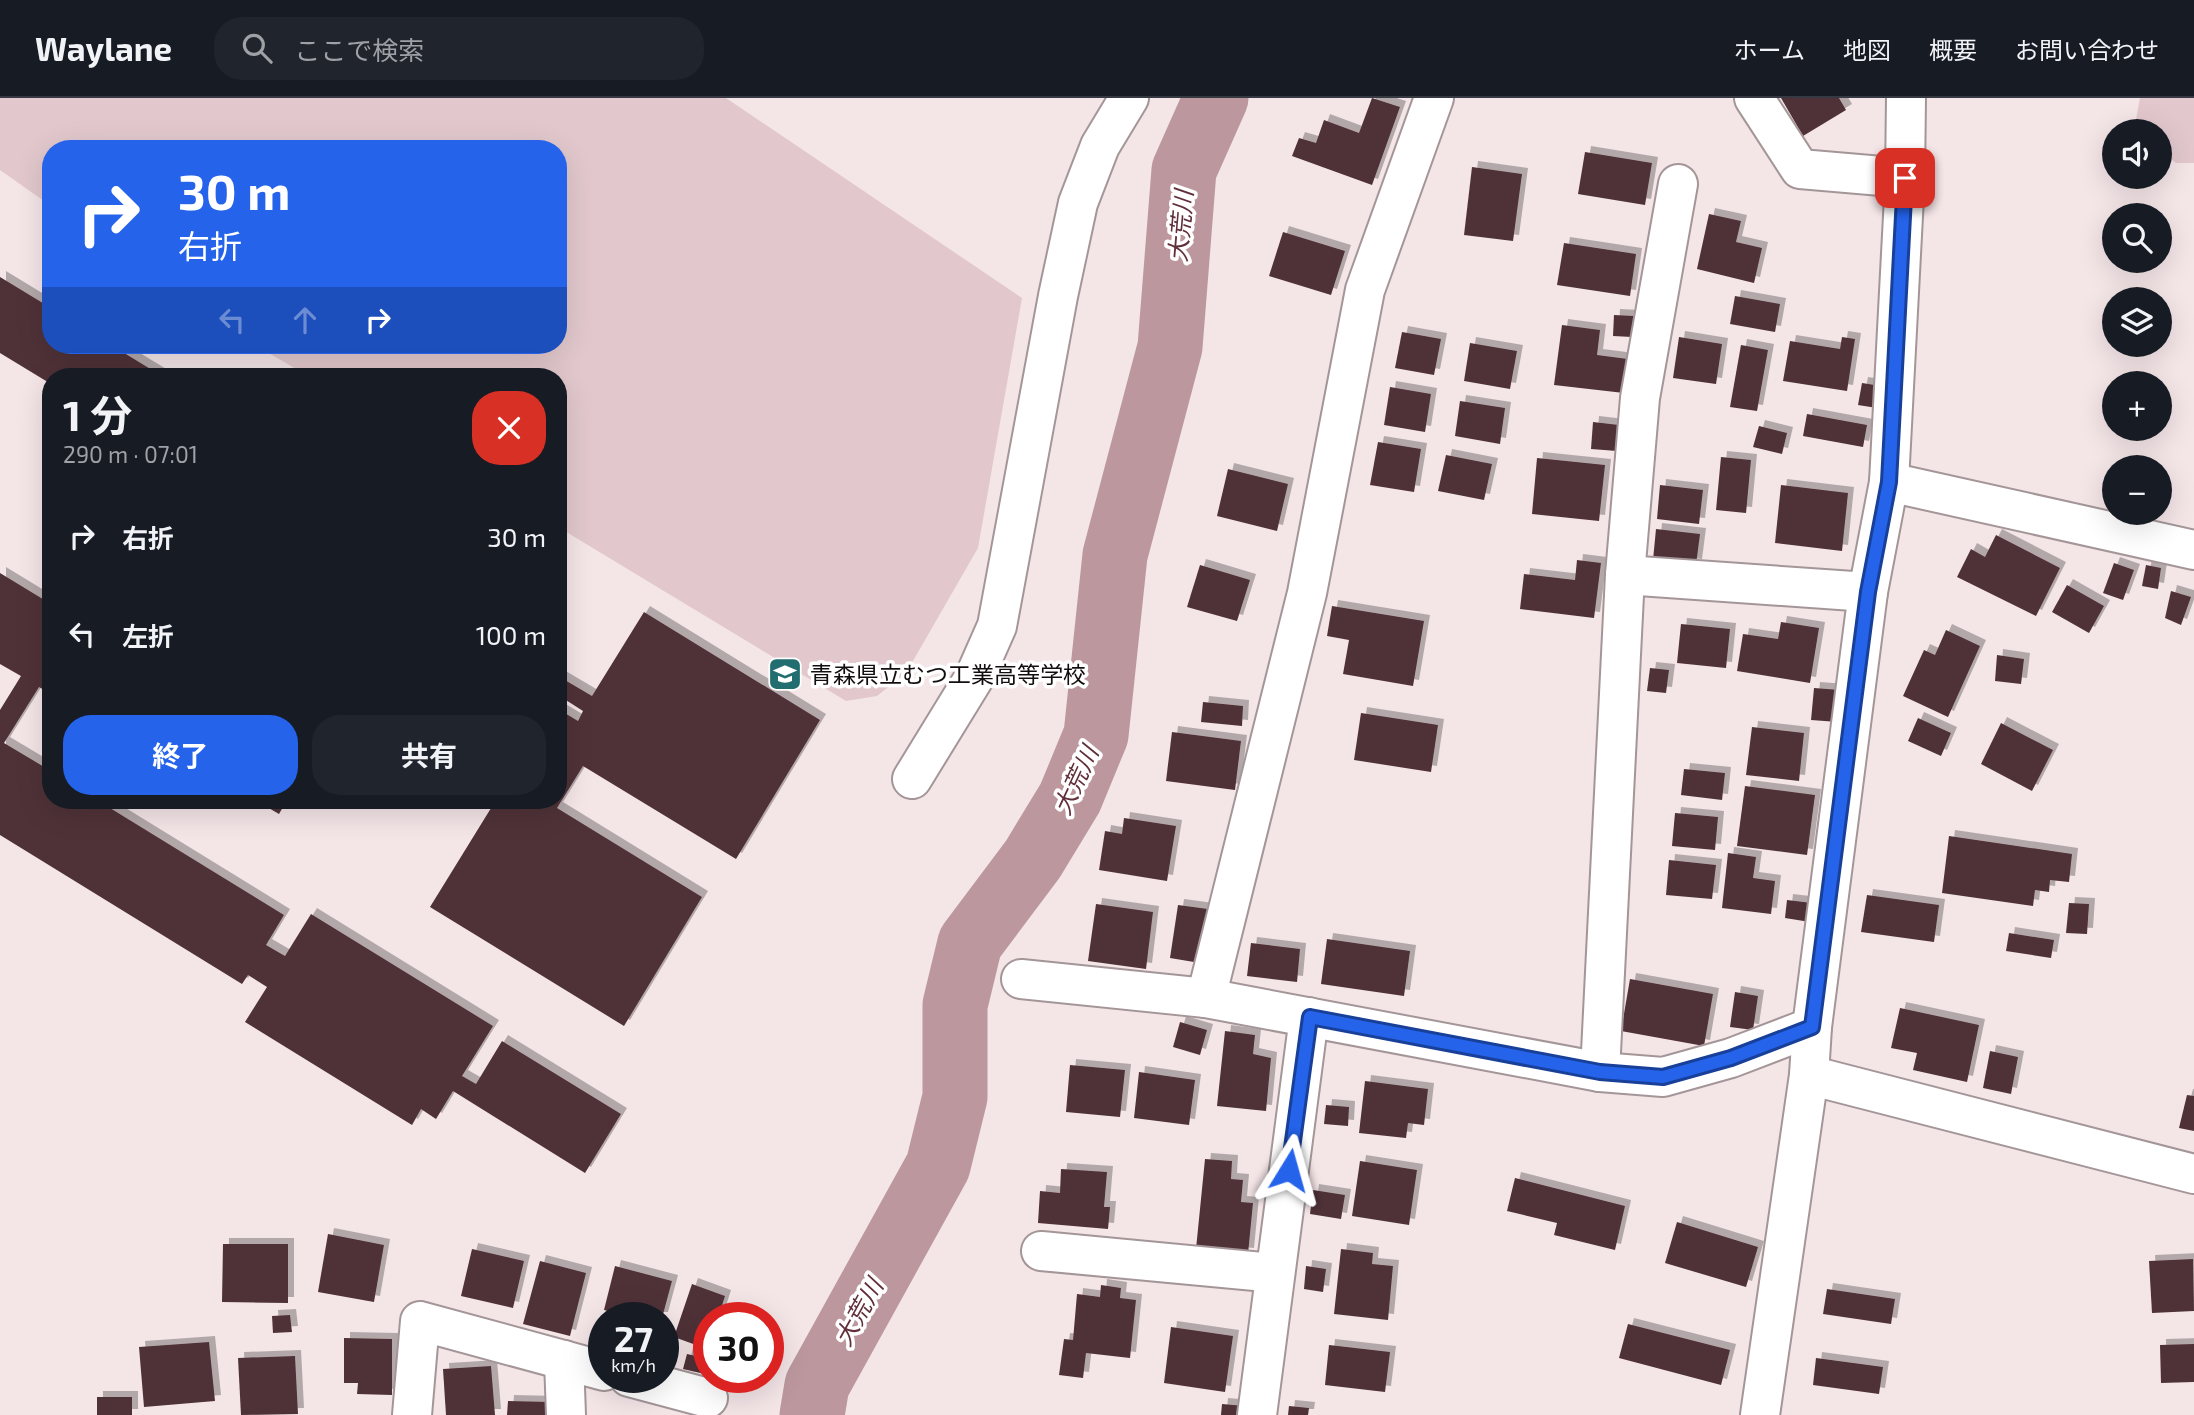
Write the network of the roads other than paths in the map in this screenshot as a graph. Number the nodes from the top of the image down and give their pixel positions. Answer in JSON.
{"nodes":[{"id":1,"x":1129,"y":98,"type":"edge"},
{"id":2,"x":1434,"y":98,"type":"edge"},
{"id":3,"x":1754,"y":98,"type":"edge"},
{"id":4,"x":1906,"y":98,"type":"edge"},
{"id":5,"x":1905,"y":178,"type":"junction"},
{"id":6,"x":1678,"y":184,"type":"dead end"},
{"id":7,"x":1889,"y":482,"type":"junction"},
{"id":8,"x":2194,"y":550,"type":"edge"},
{"id":9,"x":1625,"y":575,"type":"junction"},
{"id":10,"x":1868,"y":592,"type":"junction"},
{"id":11,"x":912,"y":779,"type":"dead end"},
{"id":12,"x":1021,"y":979,"type":"dead end"},
{"id":13,"x":1206,"y":998,"type":"junction"},
{"id":14,"x":1310,"y":1017,"type":"junction"},
{"id":15,"x":1812,"y":1027,"type":"junction"},
{"id":16,"x":1600,"y":1072,"type":"junction"},
{"id":17,"x":1809,"y":1075,"type":"junction"},
{"id":18,"x":2194,"y":1174,"type":"edge"},
{"id":19,"x":1041,"y":1251,"type":"dead end"},
{"id":20,"x":1275,"y":1273,"type":"junction"},
{"id":21,"x":564,"y":1360,"type":"junction"},
{"id":22,"x":588,"y":1367,"type":"edge"},
{"id":23,"x":679,"y":1390,"type":"edge"},
{"id":24,"x":708,"y":1398,"type":"dead end"},
{"id":25,"x":412,"y":1415,"type":"edge"},
{"id":26,"x":566,"y":1415,"type":"edge"},
{"id":27,"x":1257,"y":1415,"type":"edge"},
{"id":28,"x":1760,"y":1415,"type":"edge"}],
"edges":[{"from":1,"to":11,"type":"street"},
{"from":2,"to":13,"type":"street"},
{"from":3,"to":5,"type":"street"},
{"from":4,"to":5,"type":"street"},
{"from":5,"to":7,"type":"street"},
{"from":6,"to":9,"type":"street"},
{"from":7,"to":8,"type":"street"},
{"from":7,"to":10,"type":"street"},
{"from":9,"to":10,"type":"street"},
{"from":9,"to":16,"type":"street"},
{"from":10,"to":15,"type":"street"},
{"from":12,"to":13,"type":"street"},
{"from":13,"to":14,"type":"street"},
{"from":14,"to":16,"type":"street"},
{"from":14,"to":20,"type":"street"},
{"from":15,"to":16,"type":"street"},
{"from":15,"to":17,"type":"street"},
{"from":17,"to":18,"type":"street"},
{"from":17,"to":28,"type":"street"},
{"from":19,"to":20,"type":"street"},
{"from":20,"to":27,"type":"street"},
{"from":21,"to":22,"type":"street"},
{"from":21,"to":25,"type":"street"},
{"from":21,"to":26,"type":"street"},
{"from":23,"to":24,"type":"street"}]}
